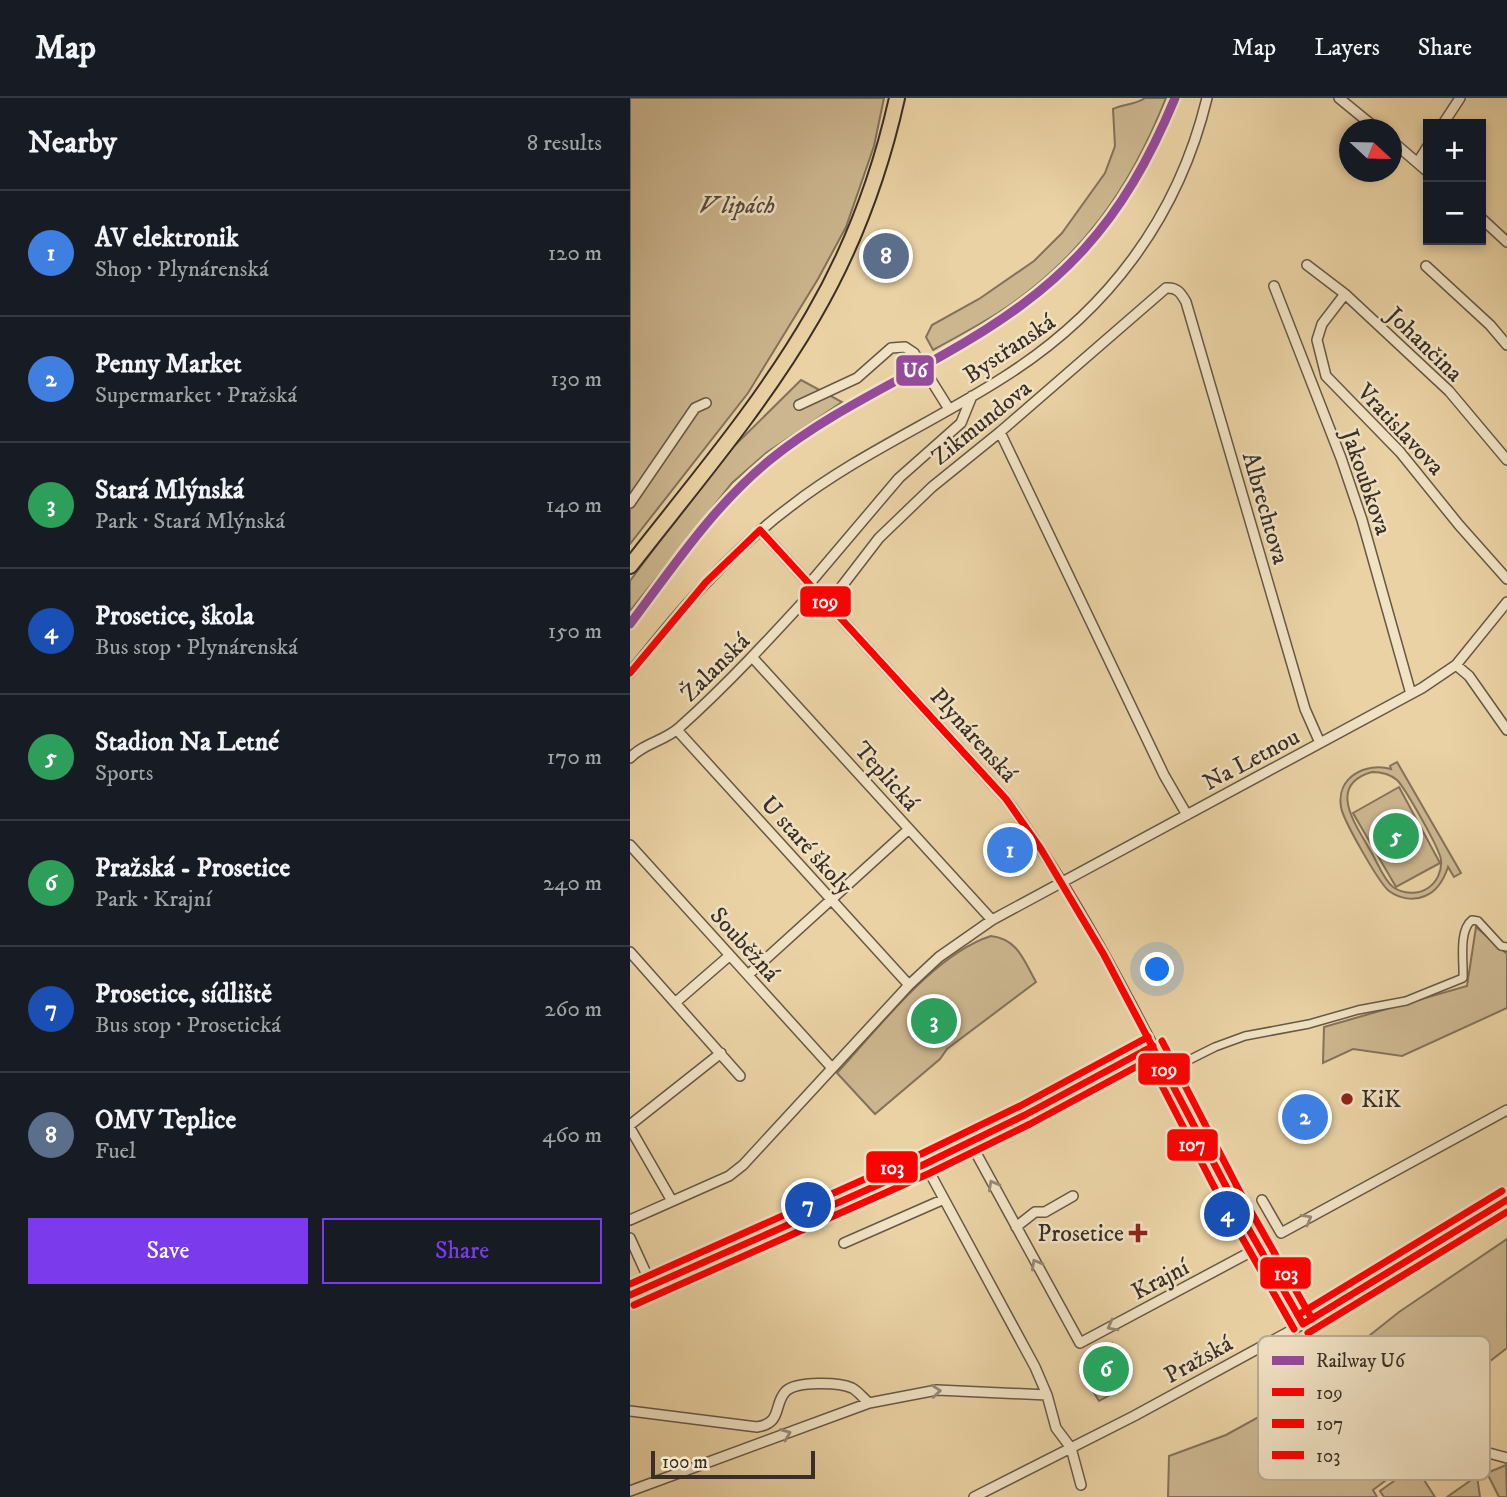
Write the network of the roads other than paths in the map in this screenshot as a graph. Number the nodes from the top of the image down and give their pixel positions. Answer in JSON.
{"nodes":[{"id":1,"x":897,"y":98,"type":"edge"},
{"id":2,"x":1207,"y":98,"type":"edge"},
{"id":3,"x":1339,"y":98,"type":"edge"},
{"id":4,"x":1460,"y":98,"type":"edge"},
{"id":5,"x":1365,"y":119,"type":"edge"},
{"id":6,"x":1446,"y":119,"type":"edge"},
{"id":7,"x":1402,"y":150,"type":"edge"},
{"id":8,"x":1423,"y":154,"type":"edge"},
{"id":9,"x":1418,"y":162,"type":"junction"},
{"id":10,"x":1423,"y":167,"type":"edge"},
{"id":11,"x":1486,"y":223,"type":"edge"},
{"id":12,"x":1507,"y":242,"type":"edge"},
{"id":13,"x":1307,"y":265,"type":"dead end"},
{"id":14,"x":1426,"y":266,"type":"dead end"},
{"id":15,"x":1274,"y":286,"type":"dead end"},
{"id":16,"x":1172,"y":287,"type":"joint"},
{"id":17,"x":1345,"y":294,"type":"junction"},
{"id":18,"x":1507,"y":345,"type":"edge"},
{"id":19,"x":972,"y":396,"type":"junction"},
{"id":20,"x":706,"y":403,"type":"dead end"},
{"id":21,"x":799,"y":405,"type":"dead end"},
{"id":22,"x":949,"y":409,"type":"junction"},
{"id":23,"x":1000,"y":432,"type":"junction"},
{"id":24,"x":1507,"y":460,"type":"edge"},
{"id":25,"x":630,"y":503,"type":"edge"},
{"id":26,"x":760,"y":530,"type":"junction"},
{"id":27,"x":630,"y":566,"type":"edge"},
{"id":28,"x":1507,"y":579,"type":"edge"},
{"id":29,"x":813,"y":586,"type":"junction"},
{"id":30,"x":1507,"y":602,"type":"edge"},
{"id":31,"x":829,"y":603,"type":"junction"},
{"id":32,"x":753,"y":658,"type":"junction"},
{"id":33,"x":1456,"y":666,"type":"junction"},
{"id":34,"x":630,"y":673,"type":"edge"},
{"id":35,"x":1412,"y":694,"type":"junction"},
{"id":36,"x":677,"y":730,"type":"junction"},
{"id":37,"x":1507,"y":730,"type":"edge"},
{"id":38,"x":1320,"y":743,"type":"junction"},
{"id":39,"x":630,"y":758,"type":"edge"},
{"id":40,"x":1187,"y":815,"type":"junction"},
{"id":41,"x":909,"y":830,"type":"junction"},
{"id":42,"x":630,"y":845,"type":"edge"},
{"id":43,"x":1063,"y":883,"type":"junction"},
{"id":44,"x":831,"y":900,"type":"junction"},
{"id":45,"x":992,"y":920,"type":"junction"},
{"id":46,"x":1507,"y":947,"type":"edge"},
{"id":47,"x":630,"y":952,"type":"edge"},
{"id":48,"x":729,"y":956,"type":"junction"},
{"id":49,"x":748,"y":975,"type":"junction"},
{"id":50,"x":909,"y":985,"type":"junction"},
{"id":51,"x":676,"y":1002,"type":"junction"},
{"id":52,"x":1153,"y":1046,"type":"junction"},
{"id":53,"x":721,"y":1053,"type":"junction"},
{"id":54,"x":1181,"y":1064,"type":"dead end"},
{"id":55,"x":832,"y":1068,"type":"junction"},
{"id":56,"x":740,"y":1076,"type":"dead end"},
{"id":57,"x":1507,"y":1110,"type":"edge"},
{"id":58,"x":630,"y":1126,"type":"edge"},
{"id":59,"x":970,"y":1142,"type":"junction"},
{"id":60,"x":925,"y":1164,"type":"junction"},
{"id":61,"x":1073,"y":1196,"type":"dead end"},
{"id":62,"x":942,"y":1200,"type":"junction"},
{"id":63,"x":1262,"y":1200,"type":"dead end"},
{"id":64,"x":1507,"y":1200,"type":"edge"},
{"id":65,"x":672,"y":1201,"type":"junction"},
{"id":66,"x":630,"y":1220,"type":"edge"},
{"id":67,"x":1016,"y":1227,"type":"junction"},
{"id":68,"x":630,"y":1238,"type":"edge"},
{"id":69,"x":844,"y":1243,"type":"dead end"},
{"id":70,"x":1258,"y":1248,"type":"junction"},
{"id":71,"x":651,"y":1284,"type":"junction"},
{"id":72,"x":630,"y":1295,"type":"edge"},
{"id":73,"x":1303,"y":1324,"type":"junction"},
{"id":74,"x":1281,"y":1336,"type":"edge"},
{"id":75,"x":1258,"y":1348,"type":"edge"},
{"id":76,"x":1047,"y":1395,"type":"junction"},
{"id":77,"x":869,"y":1403,"type":"junction"},
{"id":78,"x":630,"y":1412,"type":"edge"},
{"id":79,"x":1071,"y":1448,"type":"junction"},
{"id":80,"x":1490,"y":1453,"type":"edge"},
{"id":81,"x":1507,"y":1458,"type":"edge"},
{"id":82,"x":1081,"y":1485,"type":"dead end"},
{"id":83,"x":630,"y":1491,"type":"edge"},
{"id":84,"x":974,"y":1497,"type":"edge"}],
"edges":[{"from":1,"to":27,"type":"main road"},
{"from":2,"to":19,"type":"street","name":"Bystřanská"},
{"from":3,"to":5,"type":"street"},
{"from":4,"to":6,"type":"street"},
{"from":7,"to":9,"type":"street"},
{"from":8,"to":9,"type":"street"},
{"from":9,"to":10,"type":"street"},
{"from":11,"to":12,"type":"street"},
{"from":13,"to":17,"type":"street","name":"Johančina"},
{"from":14,"to":18,"type":"street"},
{"from":15,"to":35,"type":"street","name":"Jakoubkova"},
{"from":16,"to":23,"type":"street","name":"Zikmundova"},
{"from":16,"to":38,"type":"street","name":"Albrechtova"},
{"from":17,"to":24,"type":"street","name":"Johančina"},
{"from":17,"to":28,"type":"street","name":"Vratislavova"},
{"from":19,"to":22,"type":"street","name":"Bystřanská"},
{"from":19,"to":29,"type":"street","name":"Žalanská"},
{"from":20,"to":25,"type":"street"},
{"from":21,"to":22,"type":"street"},
{"from":22,"to":26,"type":"street","name":"Bystřanská"},
{"from":23,"to":31,"type":"street","name":"Zikmundova"},
{"from":23,"to":40,"type":"street"},
{"from":26,"to":29,"type":"street","name":"Plynárenská"},
{"from":26,"to":34,"type":"street","name":"Bystřanská"},
{"from":29,"to":31,"type":"street","name":"Plynárenská"},
{"from":29,"to":32,"type":"street","name":"Žalanská"},
{"from":30,"to":33,"type":"street","name":"Na Letnou"},
{"from":31,"to":43,"type":"street","name":"Plynárenská"},
{"from":32,"to":36,"type":"street","name":"Žalanská"},
{"from":32,"to":41,"type":"street","name":"Teplická"},
{"from":33,"to":35,"type":"street","name":"Na Letnou"},
{"from":33,"to":37,"type":"street"},
{"from":35,"to":38,"type":"street","name":"Na Letnou"},
{"from":36,"to":39,"type":"street","name":"Žalanská"},
{"from":36,"to":44,"type":"street","name":"U staré školy"},
{"from":38,"to":40,"type":"street","name":"Na Letnou"},
{"from":40,"to":43,"type":"street","name":"Na Letnou"},
{"from":41,"to":44,"type":"street"},
{"from":41,"to":45,"type":"street","name":"Teplická"},
{"from":42,"to":48,"type":"street","name":"Souběžná"},
{"from":43,"to":45,"type":"street","name":"Na Letnou"},
{"from":43,"to":52,"type":"street","name":"Plynárenská"},
{"from":44,"to":49,"type":"street"},
{"from":44,"to":50,"type":"street","name":"U staré školy"},
{"from":45,"to":50,"type":"street","name":"Na Letnou"},
{"from":46,"to":54,"type":"street"},
{"from":47,"to":51,"type":"street"},
{"from":48,"to":49,"type":"street","name":"Souběžná"},
{"from":48,"to":51,"type":"street"},
{"from":49,"to":55,"type":"street","name":"Souběžná"},
{"from":50,"to":55,"type":"street","name":"Na Letnou"},
{"from":51,"to":53,"type":"street"},
{"from":52,"to":59,"type":"street"},
{"from":52,"to":70,"type":"street","name":"Plynárenská"},
{"from":53,"to":56,"type":"street"},
{"from":53,"to":58,"type":"street"},
{"from":55,"to":65,"type":"street","name":"Na Letnou"},
{"from":63,"to":57,"type":"street","one_way":true},
{"from":58,"to":65,"type":"street"},
{"from":59,"to":60,"type":"street"},
{"from":67,"to":59,"type":"street","one_way":true},
{"from":60,"to":62,"type":"street"},
{"from":60,"to":71,"type":"street"},
{"from":61,"to":67,"type":"street"},
{"from":62,"to":69,"type":"street"},
{"from":62,"to":76,"type":"street"},
{"from":64,"to":73,"type":"street","name":"Pražská"},
{"from":65,"to":66,"type":"street","name":"Na Letnou"},
{"from":70,"to":67,"type":"street","name":"Krajní","one_way":true},
{"from":68,"to":71,"type":"street"},
{"from":70,"to":73,"type":"street","name":"Plynárenská"},
{"from":71,"to":72,"type":"street"},
{"from":73,"to":74,"type":"street","name":"Pražská"},
{"from":75,"to":79,"type":"street","name":"Pražská"},
{"from":77,"to":76,"type":"street","one_way":true},
{"from":76,"to":79,"type":"street"},
{"from":77,"to":78,"type":"street"},
{"from":83,"to":77,"type":"street","one_way":true},
{"from":79,"to":82,"type":"street"},
{"from":79,"to":84,"type":"street","name":"Pražská"},
{"from":80,"to":81,"type":"street"}]}
